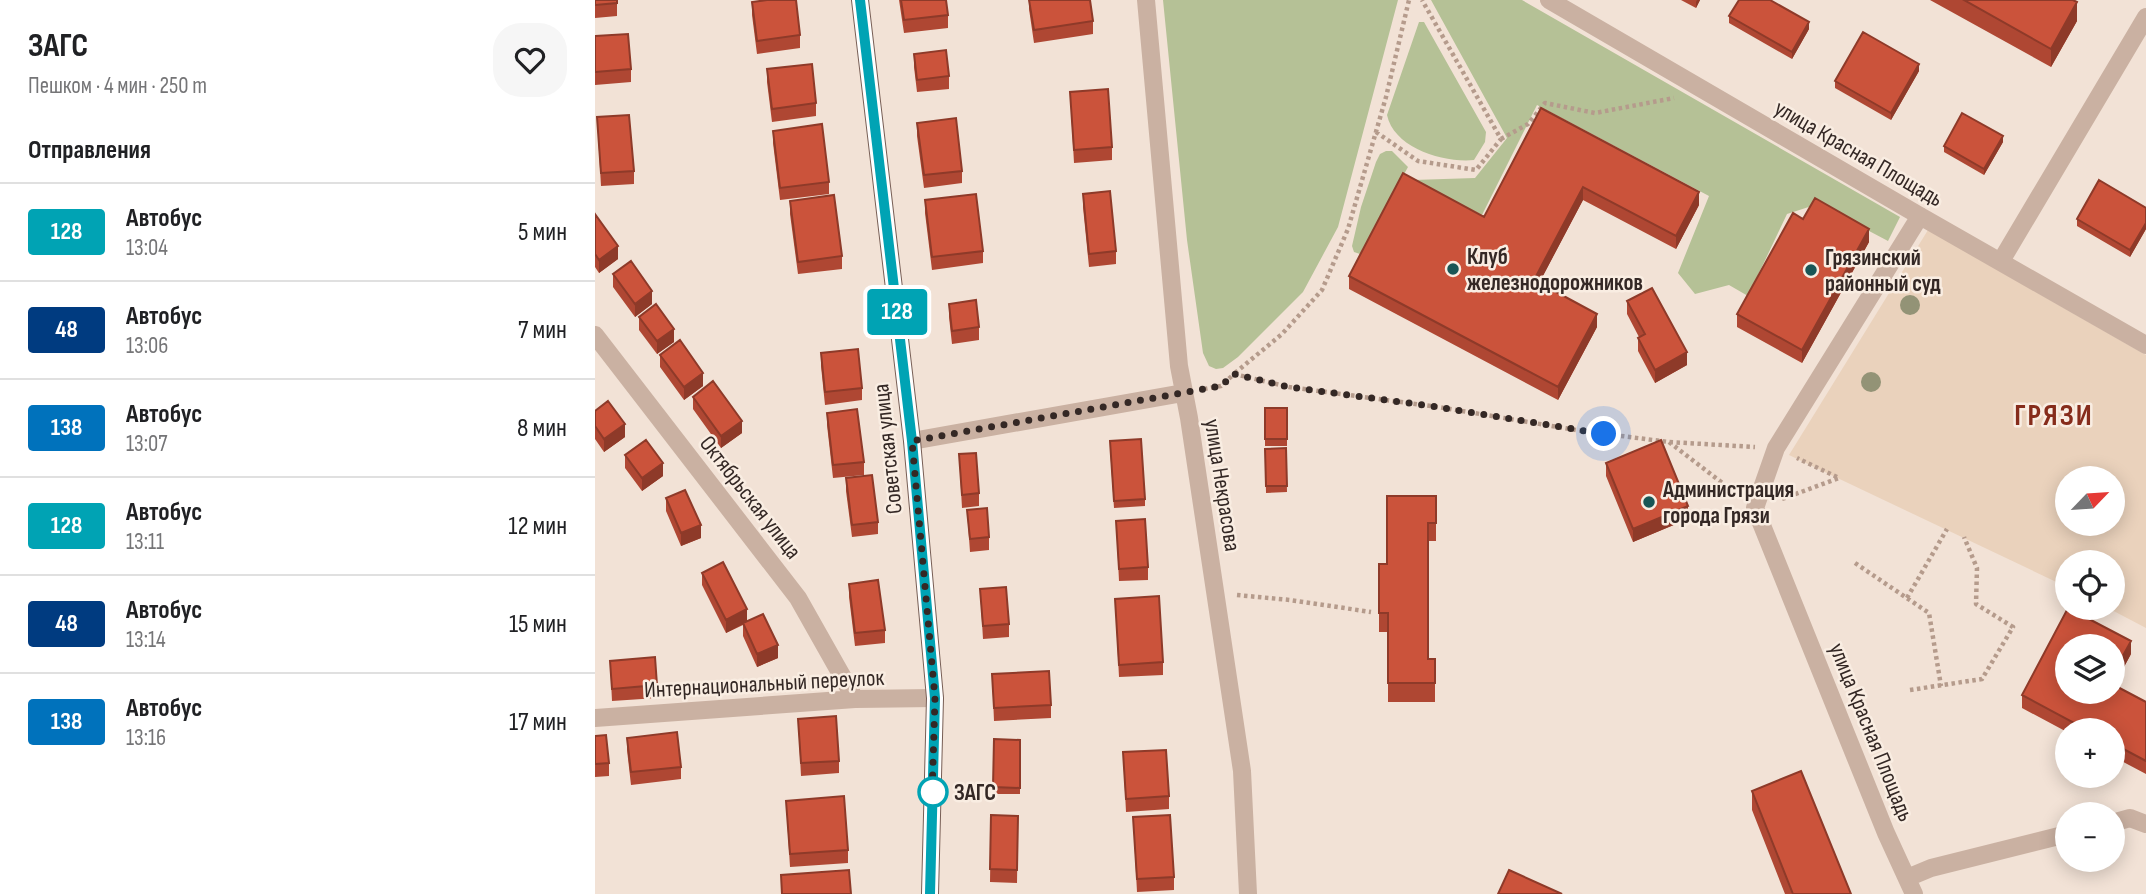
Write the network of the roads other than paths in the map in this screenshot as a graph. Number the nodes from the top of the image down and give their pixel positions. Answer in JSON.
{"nodes":[{"id":1,"x":860,"y":0,"type":"edge"},
{"id":2,"x":1146,"y":0,"type":"edge"},
{"id":3,"x":1549,"y":0,"type":"edge"},
{"id":4,"x":2146,"y":17,"type":"edge"},
{"id":5,"x":1920,"y":216,"type":"junction"},
{"id":6,"x":2001,"y":261,"type":"junction"},
{"id":7,"x":595,"y":335,"type":"edge"},
{"id":8,"x":2146,"y":345,"type":"edge"},
{"id":9,"x":1183,"y":393,"type":"junction"},
{"id":10,"x":912,"y":441,"type":"junction"},
{"id":11,"x":935,"y":698,"type":"junction"},
{"id":12,"x":855,"y":699,"type":"junction"},
{"id":13,"x":595,"y":718,"type":"edge"},
{"id":14,"x":2125,"y":819,"type":"edge"},
{"id":15,"x":2146,"y":824,"type":"edge"},
{"id":16,"x":2055,"y":837,"type":"edge"},
{"id":17,"x":1910,"y":886,"type":"edge"},
{"id":18,"x":930,"y":894,"type":"edge"},
{"id":19,"x":1248,"y":894,"type":"edge"}],
"edges":[{"from":1,"to":10,"type":"main road","name":"Советская улица"},
{"from":2,"to":9,"type":"street","name":"улица Некрасова"},
{"from":3,"to":5,"type":"street","name":"улица Красная Площадь"},
{"from":4,"to":6,"type":"street"},
{"from":5,"to":6,"type":"street","name":"улица Красная Площадь"},
{"from":5,"to":17,"type":"street","name":"улица Красная Площадь"},
{"from":6,"to":8,"type":"street","name":"улица Красная Площадь"},
{"from":7,"to":12,"type":"street","name":"Октябрьская улица"},
{"from":9,"to":10,"type":"street"},
{"from":9,"to":19,"type":"street","name":"улица Некрасова"},
{"from":10,"to":11,"type":"main road","name":"Советская улица"},
{"from":11,"to":12,"type":"street","name":"Интернациональный переулок"},
{"from":11,"to":18,"type":"main road","name":"Советская улица"},
{"from":12,"to":13,"type":"street","name":"Интернациональный переулок"},
{"from":14,"to":15,"type":"street"},
{"from":16,"to":17,"type":"street"}]}
